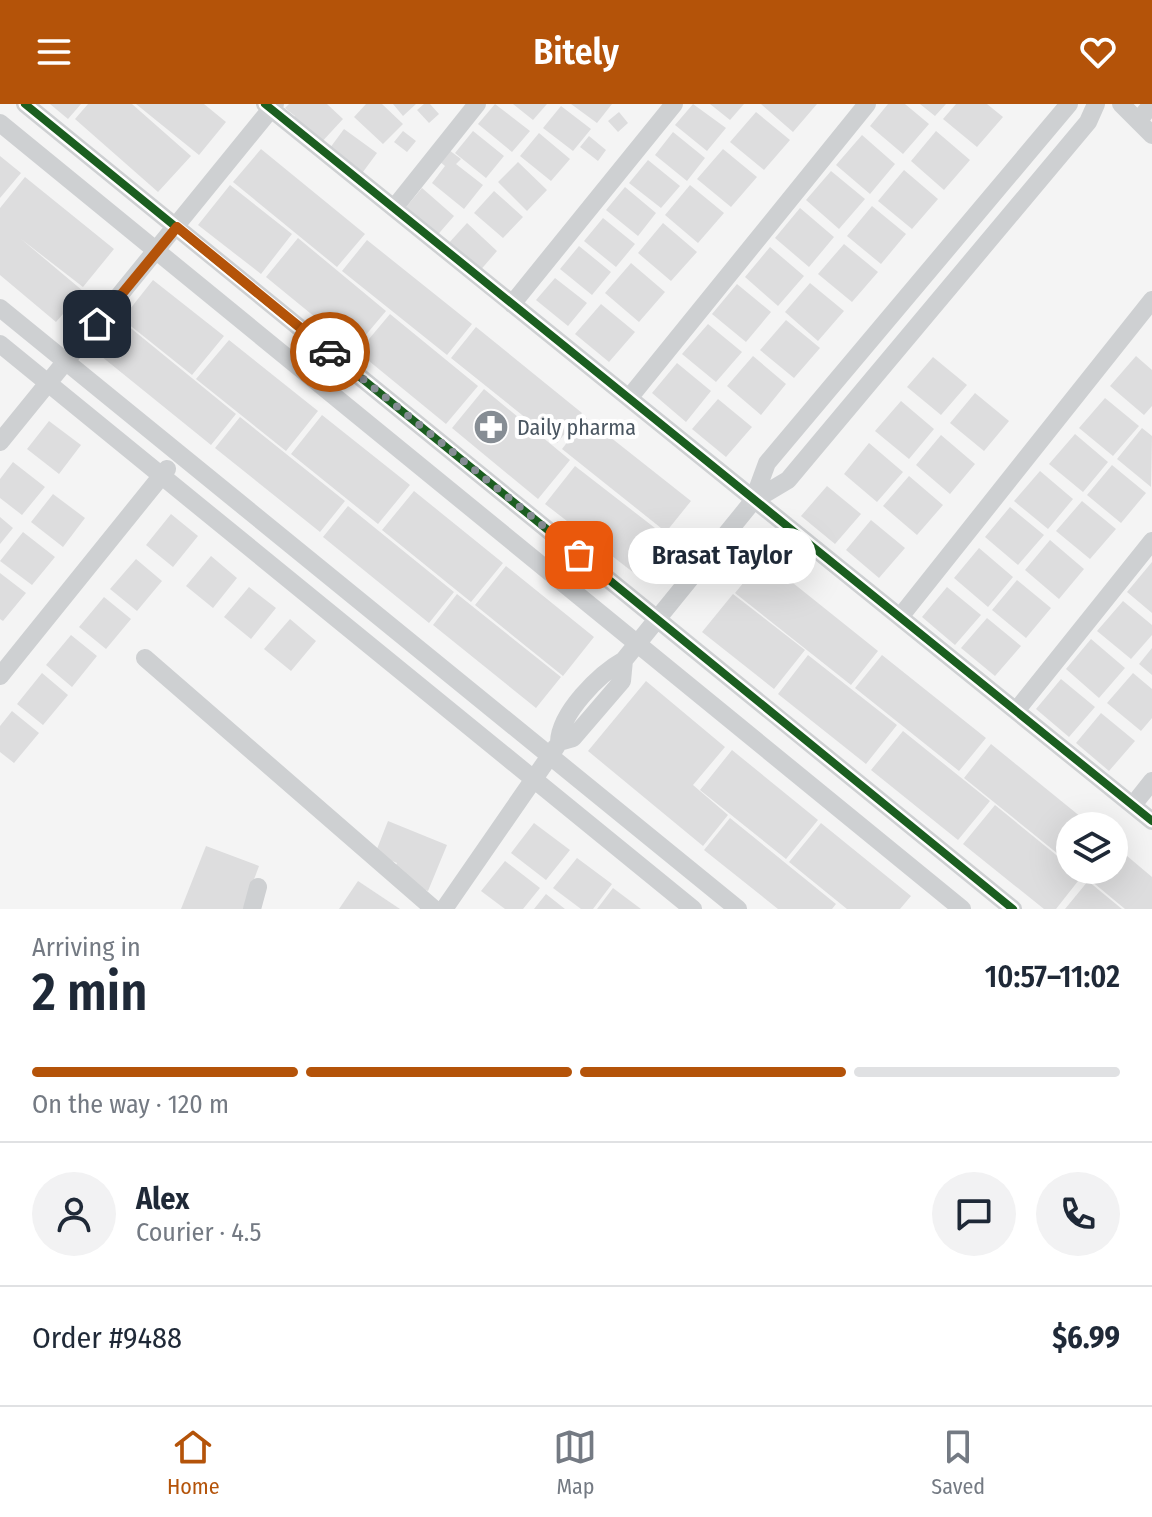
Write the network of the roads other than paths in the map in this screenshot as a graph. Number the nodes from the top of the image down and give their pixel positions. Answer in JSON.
{"nodes":[{"id":1,"x":25,"y":104,"type":"edge"},
{"id":2,"x":477,"y":104,"type":"edge"},
{"id":3,"x":674,"y":104,"type":"edge"},
{"id":4,"x":867,"y":104,"type":"edge"},
{"id":5,"x":1069,"y":104,"type":"edge"},
{"id":6,"x":1096,"y":104,"type":"edge"},
{"id":7,"x":1121,"y":104,"type":"edge"},
{"id":8,"x":1152,"y":104,"type":"edge"},
{"id":9,"x":270,"y":106,"type":"edge"},
{"id":10,"x":1138,"y":121,"type":"junction"},
{"id":11,"x":0,"y":123,"type":"edge"},
{"id":12,"x":1152,"y":135,"type":"edge"},
{"id":13,"x":1021,"y":160,"type":"junction"},
{"id":14,"x":101,"y":166,"type":"junction"},
{"id":15,"x":1044,"y":177,"type":"junction"},
{"id":16,"x":81,"y":189,"type":"junction"},
{"id":17,"x":394,"y":208,"type":"junction"},
{"id":18,"x":177,"y":227,"type":"junction"},
{"id":19,"x":157,"y":252,"type":"junction"},
{"id":20,"x":937,"y":261,"type":"junction"},
{"id":21,"x":958,"y":277,"type":"junction"},
{"id":22,"x":262,"y":297,"type":"junction"},
{"id":23,"x":1152,"y":300,"type":"edge"},
{"id":24,"x":512,"y":304,"type":"junction"},
{"id":25,"x":0,"y":308,"type":"edge"},
{"id":26,"x":242,"y":321,"type":"junction"},
{"id":27,"x":0,"y":344,"type":"edge"},
{"id":28,"x":66,"y":362,"type":"junction"},
{"id":29,"x":48,"y":383,"type":"junction"},
{"id":30,"x":629,"y":398,"type":"junction"},
{"id":31,"x":425,"y":429,"type":"junction"},
{"id":32,"x":0,"y":442,"type":"edge"},
{"id":33,"x":179,"y":454,"type":"junction"},
{"id":34,"x":405,"y":454,"type":"junction"},
{"id":35,"x":162,"y":476,"type":"junction"},
{"id":36,"x":753,"y":501,"type":"junction"},
{"id":37,"x":1152,"y":541,"type":"edge"},
{"id":38,"x":579,"y":555,"type":"junction"},
{"id":39,"x":558,"y":579,"type":"junction"},
{"id":40,"x":365,"y":605,"type":"junction"},
{"id":41,"x":900,"y":617,"type":"junction"},
{"id":42,"x":658,"y":619,"type":"junction"},
{"id":43,"x":345,"y":626,"type":"junction"},
{"id":44,"x":637,"y":644,"type":"junction"},
{"id":45,"x":145,"y":658,"type":"dead end"},
{"id":46,"x":0,"y":676,"type":"edge"},
{"id":47,"x":747,"y":692,"type":"junction"},
{"id":48,"x":1016,"y":711,"type":"junction"},
{"id":49,"x":727,"y":717,"type":"junction"},
{"id":50,"x":554,"y":749,"type":"junction"},
{"id":51,"x":534,"y":779,"type":"junction"},
{"id":52,"x":1152,"y":781,"type":"edge"},
{"id":53,"x":1133,"y":805,"type":"junction"},
{"id":54,"x":1152,"y":821,"type":"edge"},
{"id":55,"x":912,"y":826,"type":"junction"},
{"id":56,"x":892,"y":852,"type":"junction"},
{"id":57,"x":258,"y":887,"type":"dead end"},
{"id":58,"x":729,"y":906,"type":"edge"},
{"id":59,"x":446,"y":907,"type":"edge"},
{"id":60,"x":252,"y":909,"type":"edge"},
{"id":61,"x":693,"y":909,"type":"edge"},
{"id":62,"x":962,"y":909,"type":"edge"},
{"id":63,"x":1013,"y":909,"type":"edge"}],
"edges":[{"from":1,"to":14,"type":"street"},
{"from":2,"to":17,"type":"street"},
{"from":3,"to":24,"type":"street"},
{"from":4,"to":30,"type":"street"},
{"from":5,"to":13,"type":"street"},
{"from":6,"to":15,"type":"street"},
{"from":7,"to":10,"type":"street"},
{"from":8,"to":10,"type":"street"},
{"from":9,"to":17,"type":"street"},
{"from":9,"to":18,"type":"street"},
{"from":10,"to":12,"type":"street"},
{"from":11,"to":16,"type":"street"},
{"from":13,"to":15,"type":"street"},
{"from":13,"to":20,"type":"street"},
{"from":14,"to":16,"type":"street"},
{"from":14,"to":18,"type":"street"},
{"from":15,"to":21,"type":"street"},
{"from":16,"to":19,"type":"street"},
{"from":17,"to":24,"type":"street"},
{"from":18,"to":19,"type":"street"},
{"from":18,"to":22,"type":"street"},
{"from":19,"to":26,"type":"street"},
{"from":19,"to":28,"type":"street"},
{"from":20,"to":21,"type":"street"},
{"from":20,"to":36,"type":"street"},
{"from":21,"to":36,"type":"street"},
{"from":22,"to":26,"type":"street"},
{"from":22,"to":31,"type":"street"},
{"from":23,"to":41,"type":"street"},
{"from":24,"to":30,"type":"street"},
{"from":25,"to":28,"type":"street"},
{"from":26,"to":34,"type":"street"},
{"from":27,"to":29,"type":"street"},
{"from":28,"to":29,"type":"street"},
{"from":28,"to":33,"type":"street"},
{"from":29,"to":32,"type":"street"},
{"from":29,"to":35,"type":"street"},
{"from":30,"to":36,"type":"street"},
{"from":31,"to":34,"type":"street"},
{"from":31,"to":38,"type":"street"},
{"from":33,"to":35,"type":"street"},
{"from":33,"to":40,"type":"street"},
{"from":34,"to":39,"type":"street"},
{"from":35,"to":43,"type":"street"},
{"from":35,"to":46,"type":"street"},
{"from":36,"to":41,"type":"street"},
{"from":36,"to":42,"type":"street"},
{"from":37,"to":48,"type":"street"},
{"from":38,"to":39,"type":"street"},
{"from":38,"to":42,"type":"street"},
{"from":39,"to":44,"type":"street"},
{"from":40,"to":43,"type":"street"},
{"from":40,"to":50,"type":"street"},
{"from":41,"to":48,"type":"street"},
{"from":42,"to":44,"type":"street"},
{"from":42,"to":47,"type":"street"},
{"from":43,"to":51,"type":"street"},
{"from":44,"to":49,"type":"street"},
{"from":44,"to":50,"type":"street"},
{"from":45,"to":59,"type":"street"},
{"from":47,"to":49,"type":"street"},
{"from":47,"to":55,"type":"street"},
{"from":48,"to":53,"type":"street"},
{"from":49,"to":56,"type":"street"},
{"from":50,"to":51,"type":"street"},
{"from":50,"to":58,"type":"street"},
{"from":51,"to":59,"type":"street"},
{"from":51,"to":61,"type":"street"},
{"from":52,"to":53,"type":"street"},
{"from":53,"to":54,"type":"street"},
{"from":55,"to":56,"type":"street"},
{"from":55,"to":63,"type":"street"},
{"from":56,"to":62,"type":"street"},
{"from":57,"to":60,"type":"street"}]}
